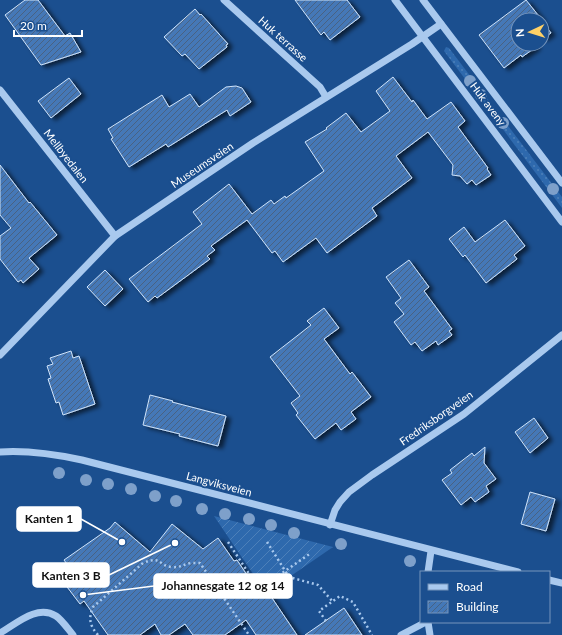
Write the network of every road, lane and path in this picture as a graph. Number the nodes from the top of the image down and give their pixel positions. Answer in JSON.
{"nodes":[{"id":1,"x":224,"y":0,"type":"edge"},
{"id":2,"x":396,"y":0,"type":"edge"},
{"id":3,"x":423,"y":0,"type":"edge"},
{"id":4,"x":441,"y":24,"type":"junction"},
{"id":5,"x":424,"y":37,"type":"junction"},
{"id":6,"x":0,"y":90,"type":"edge"},
{"id":7,"x":326,"y":96,"type":"junction"},
{"id":8,"x":562,"y":184,"type":"edge"},
{"id":9,"x":562,"y":222,"type":"edge"},
{"id":10,"x":116,"y":236,"type":"junction"},
{"id":11,"x":562,"y":335,"type":"edge"},
{"id":12,"x":0,"y":355,"type":"edge"},
{"id":13,"x":0,"y":452,"type":"edge"},
{"id":14,"x":330,"y":524,"type":"junction"},
{"id":15,"x":228,"y":542,"type":"dead end"},
{"id":16,"x":267,"y":542,"type":"dead end"},
{"id":17,"x":431,"y":550,"type":"junction"},
{"id":18,"x":311,"y":553,"type":"dead end"},
{"id":19,"x":285,"y":571,"type":"junction"},
{"id":20,"x":428,"y":571,"type":"edge"},
{"id":21,"x":514,"y":571,"type":"edge"},
{"id":22,"x":550,"y":580,"type":"edge"},
{"id":23,"x":562,"y":583,"type":"edge"},
{"id":24,"x":332,"y":602,"type":"junction"},
{"id":25,"x":326,"y":621,"type":"dead end"},
{"id":26,"x":425,"y":623,"type":"edge"},
{"id":27,"x":427,"y":623,"type":"edge"},
{"id":28,"x":0,"y":633,"type":"edge"},
{"id":29,"x":73,"y":635,"type":"edge"},
{"id":30,"x":98,"y":635,"type":"edge"},
{"id":31,"x":249,"y":635,"type":"edge"},
{"id":32,"x":372,"y":635,"type":"edge"},
{"id":33,"x":401,"y":635,"type":"edge"},
{"id":34,"x":430,"y":635,"type":"edge"}],
"edges":[{"from":1,"to":7,"type":"street","name":"Huk terrasse"},
{"from":2,"to":5,"type":"street","name":"Huk aveny"},
{"from":3,"to":4,"type":"street","name":"Huk aveny"},
{"from":4,"to":5,"type":"street","name":"Museumsveien"},
{"from":4,"to":8,"type":"street","name":"Huk aveny"},
{"from":5,"to":7,"type":"street","name":"Museumsveien"},
{"from":5,"to":9,"type":"street","name":"Huk aveny"},
{"from":6,"to":10,"type":"street","name":"Mellbyedalen"},
{"from":7,"to":10,"type":"street","name":"Museumsveien"},
{"from":10,"to":12,"type":"street","name":"Museumsveien"},
{"from":11,"to":14,"type":"street","name":"Fredriksborgveien"},
{"from":13,"to":14,"type":"street","name":"Langviksveien"},
{"from":14,"to":17,"type":"street","name":"Langviksveien"},
{"from":15,"to":19,"type":"path"},
{"from":16,"to":19,"type":"path"},
{"from":17,"to":20,"type":"street"},
{"from":17,"to":21,"type":"street","name":"Langviksveien"},
{"from":18,"to":19,"type":"path"},
{"from":19,"to":24,"type":"path"},
{"from":22,"to":23,"type":"street"},
{"from":24,"to":25,"type":"path"},
{"from":24,"to":32,"type":"path"},
{"from":26,"to":33,"type":"street"},
{"from":27,"to":34,"type":"street"},
{"from":28,"to":29,"type":"street"},
{"from":30,"to":31,"type":"path"}]}
